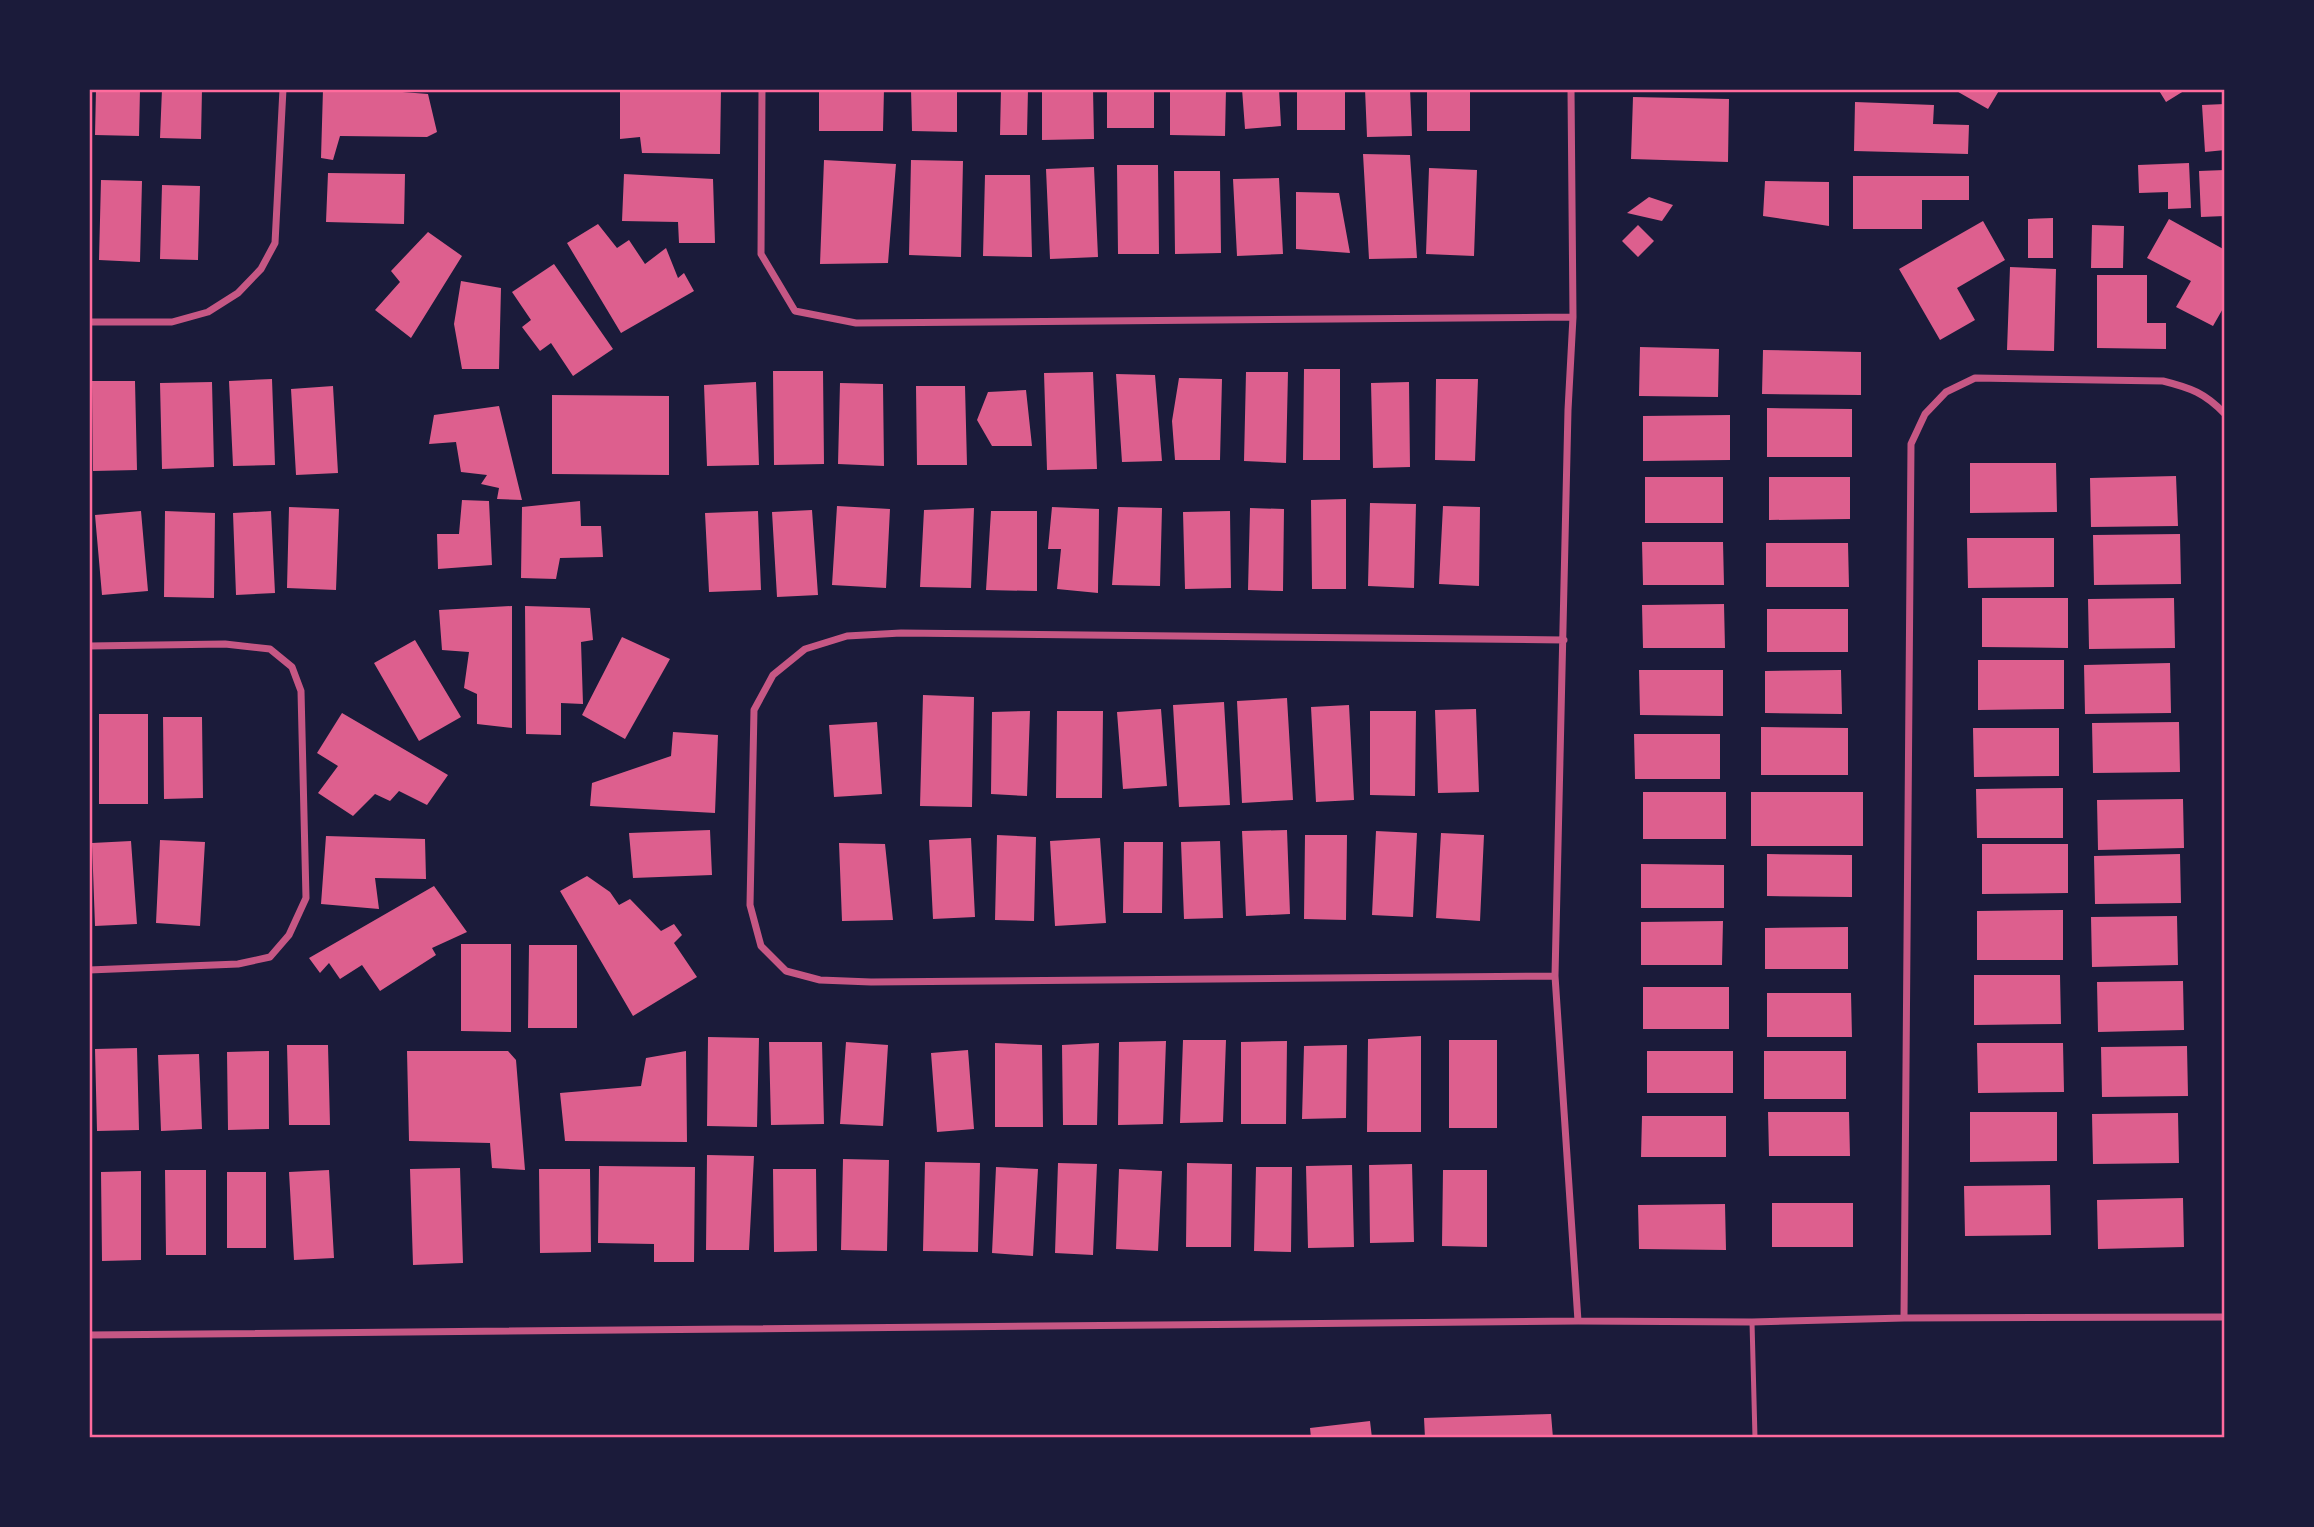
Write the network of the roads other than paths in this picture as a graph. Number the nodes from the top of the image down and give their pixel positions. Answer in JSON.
{"nodes":[{"id":1,"x":283,"y":89,"type":"edge"},
{"id":2,"x":762,"y":89,"type":"edge"},
{"id":3,"x":1571,"y":89,"type":"edge"},
{"id":4,"x":1573,"y":317,"type":"junction"},
{"id":5,"x":89,"y":322,"type":"edge"},
{"id":6,"x":2225,"y":414,"type":"edge"},
{"id":7,"x":1564,"y":640,"type":"junction"},
{"id":8,"x":89,"y":646,"type":"edge"},
{"id":9,"x":89,"y":970,"type":"edge"},
{"id":10,"x":1555,"y":976,"type":"junction"},
{"id":11,"x":2225,"y":1317,"type":"edge"},
{"id":12,"x":1904,"y":1318,"type":"junction"},
{"id":13,"x":1578,"y":1321,"type":"junction"},
{"id":14,"x":1752,"y":1322,"type":"junction"},
{"id":15,"x":89,"y":1335,"type":"edge"},
{"id":16,"x":1755,"y":1438,"type":"edge"}],
"edges":[{"from":1,"to":5,"type":"street"},
{"from":2,"to":4,"type":"street"},
{"from":3,"to":4,"type":"street"},
{"from":4,"to":7,"type":"street"},
{"from":6,"to":12,"type":"street"},
{"from":7,"to":10,"type":"street"},
{"from":7,"to":10,"type":"street"},
{"from":8,"to":9,"type":"street"},
{"from":10,"to":13,"type":"street"},
{"from":11,"to":12,"type":"street"},
{"from":12,"to":14,"type":"street"},
{"from":13,"to":14,"type":"street"},
{"from":13,"to":15,"type":"street"},
{"from":14,"to":16,"type":"lane"}]}
